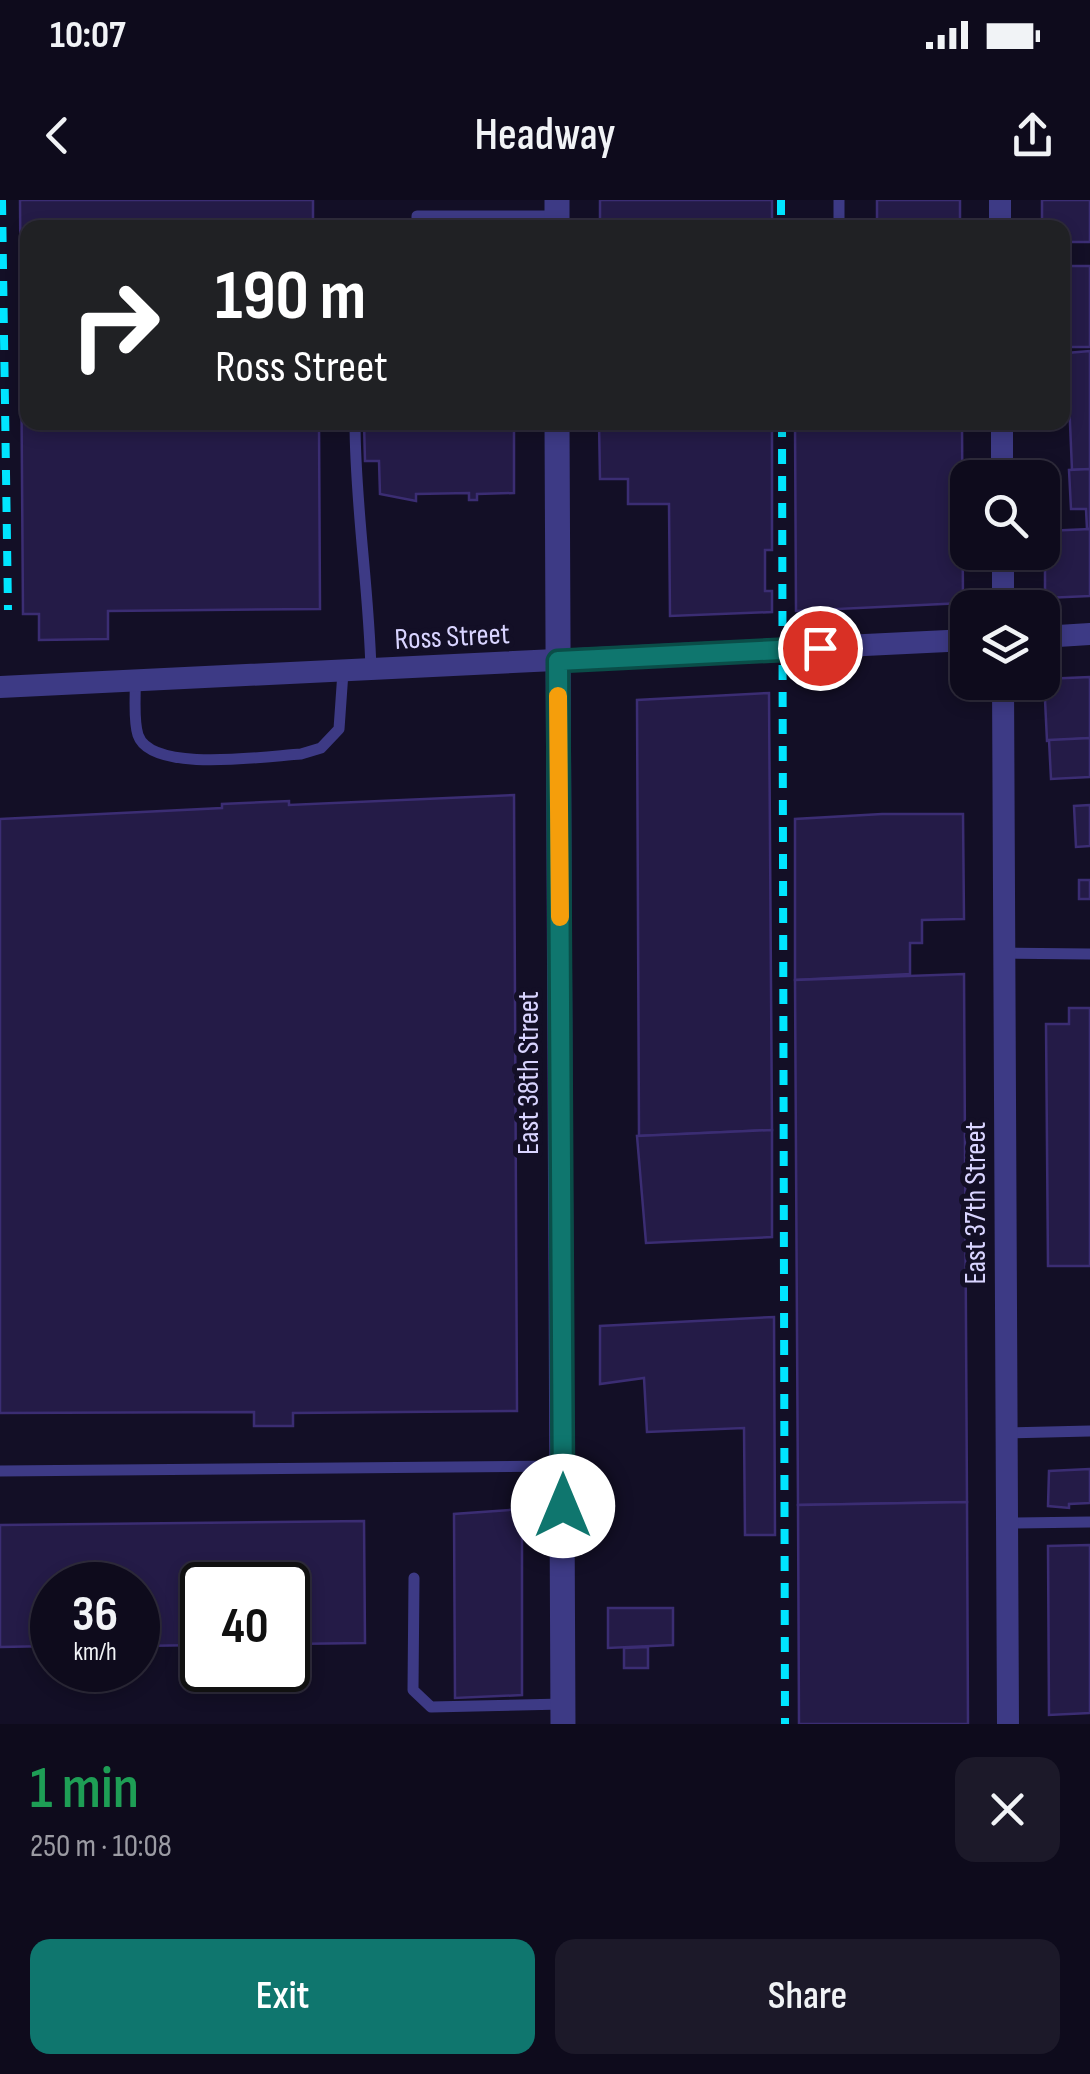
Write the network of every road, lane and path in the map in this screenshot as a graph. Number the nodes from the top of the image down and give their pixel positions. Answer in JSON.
{"nodes":[{"id":1,"x":468,"y":200,"type":"edge"},
{"id":2,"x":557,"y":214,"type":"edge"},
{"id":3,"x":468,"y":215,"type":"junction"},
{"id":4,"x":417,"y":220,"type":"edge"},
{"id":5,"x":355,"y":430,"type":"edge"},
{"id":6,"x":558,"y":430,"type":"edge"},
{"id":7,"x":1002,"y":430,"type":"edge"},
{"id":8,"x":1002,"y":460,"type":"edge"},
{"id":9,"x":1090,"y":634,"type":"edge"},
{"id":10,"x":1060,"y":635,"type":"edge"},
{"id":11,"x":950,"y":641,"type":"edge"},
{"id":12,"x":558,"y":661,"type":"junction"},
{"id":13,"x":371,"y":670,"type":"junction"},
{"id":14,"x":343,"y":672,"type":"junction"},
{"id":15,"x":135,"y":680,"type":"junction"},
{"id":16,"x":0,"y":686,"type":"edge"},
{"id":17,"x":1004,"y":700,"type":"edge"},
{"id":18,"x":1004,"y":953,"type":"junction"},
{"id":19,"x":1090,"y":954,"type":"edge"},
{"id":20,"x":1090,"y":1432,"type":"edge"},
{"id":21,"x":1006,"y":1433,"type":"junction"},
{"id":22,"x":563,"y":1466,"type":"junction"},
{"id":23,"x":0,"y":1471,"type":"edge"},
{"id":24,"x":1090,"y":1522,"type":"edge"},
{"id":25,"x":1007,"y":1523,"type":"junction"},
{"id":26,"x":414,"y":1578,"type":"dead end"},
{"id":27,"x":563,"y":1714,"type":"edge"},
{"id":28,"x":1008,"y":1724,"type":"edge"}],
"edges":[{"from":1,"to":3,"type":"lane"},
{"from":2,"to":3,"type":"lane"},
{"from":3,"to":4,"type":"lane"},
{"from":5,"to":13,"type":"lane"},
{"from":6,"to":12,"type":"street","name":"East 38th Street"},
{"from":7,"to":8,"type":"street"},
{"from":9,"to":10,"type":"street"},
{"from":11,"to":12,"type":"street","name":"Ross Street"},
{"from":12,"to":13,"type":"street","name":"Ross Street"},
{"from":12,"to":22,"type":"street","name":"East 38th Street"},
{"from":13,"to":14,"type":"street","name":"Ross Street"},
{"from":14,"to":15,"type":"street","name":"Ross Street"},
{"from":14,"to":15,"type":"lane"},
{"from":15,"to":16,"type":"street","name":"Ross Street"},
{"from":17,"to":18,"type":"street","name":"East 37th Street"},
{"from":18,"to":19,"type":"lane"},
{"from":18,"to":21,"type":"street","name":"East 37th Street"},
{"from":20,"to":21,"type":"lane"},
{"from":21,"to":25,"type":"street","name":"East 37th Street"},
{"from":22,"to":23,"type":"lane"},
{"from":22,"to":27,"type":"street","name":"East 38th Street"},
{"from":24,"to":25,"type":"lane"},
{"from":25,"to":28,"type":"street","name":"East 37th Street"},
{"from":26,"to":27,"type":"lane"}]}
